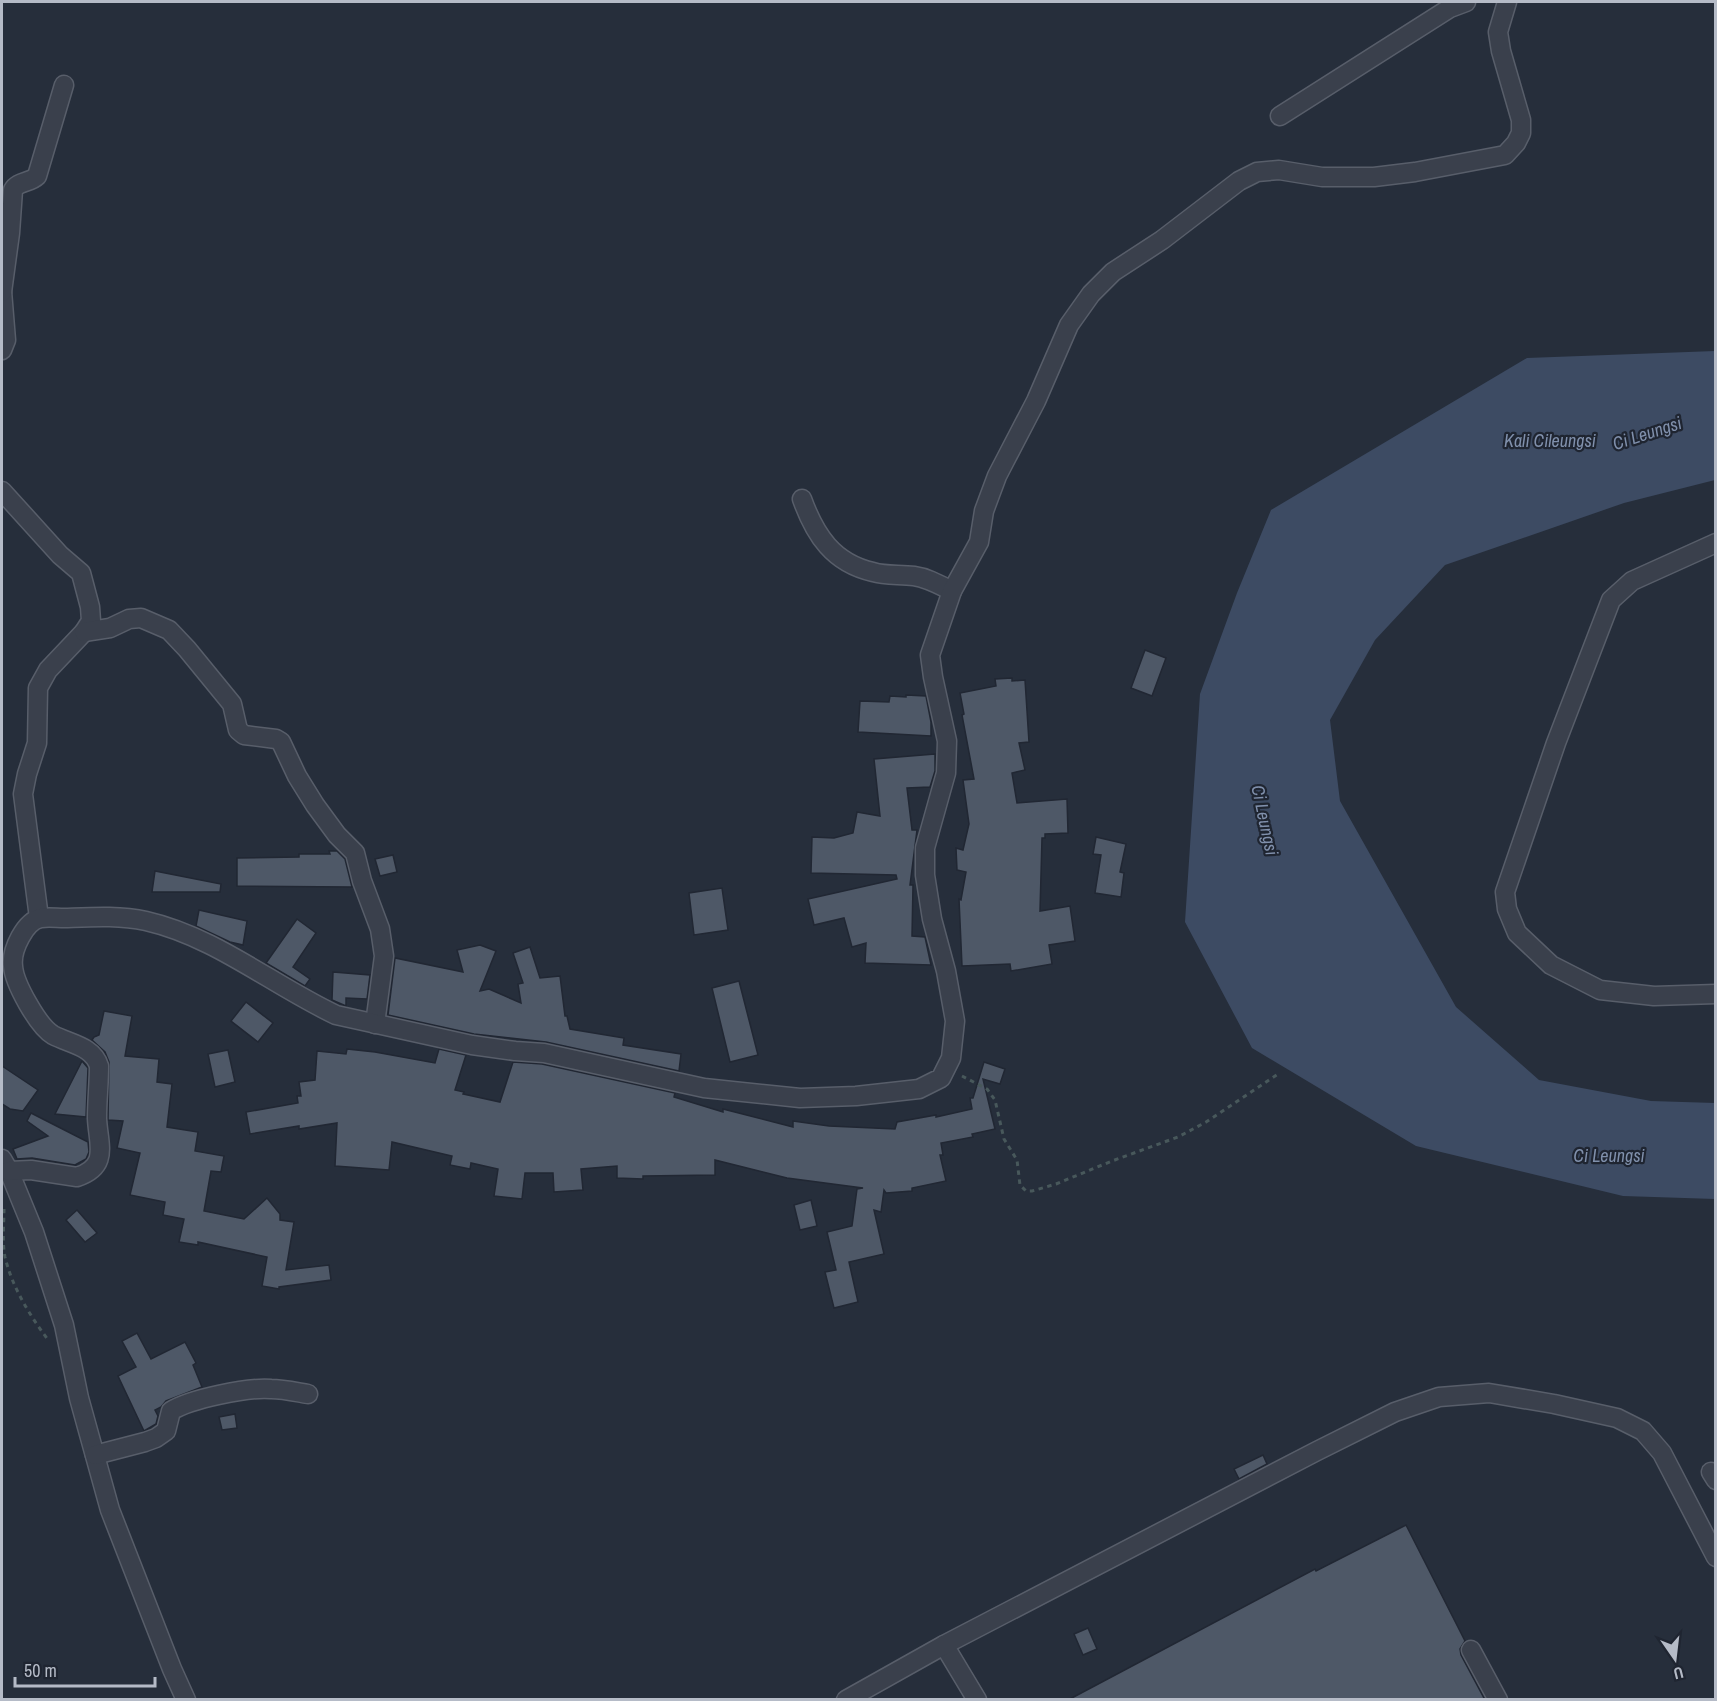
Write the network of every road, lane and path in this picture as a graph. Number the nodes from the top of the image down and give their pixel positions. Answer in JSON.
{"nodes":[{"id":1,"x":1466,"y":2,"type":"edge"},
{"id":2,"x":1506,"y":2,"type":"edge"},
{"id":3,"x":1516,"y":2,"type":"edge"},
{"id":4,"x":64,"y":85,"type":"dead end"},
{"id":5,"x":1280,"y":116,"type":"dead end"},
{"id":6,"x":2,"y":292,"type":"edge"},
{"id":7,"x":2,"y":350,"type":"edge"},
{"id":8,"x":2,"y":491,"type":"edge"},
{"id":9,"x":802,"y":500,"type":"dead end"},
{"id":10,"x":1716,"y":543,"type":"edge"},
{"id":11,"x":952,"y":591,"type":"junction"},
{"id":12,"x":84,"y":632,"type":"junction"},
{"id":13,"x":39,"y":918,"type":"junction"},
{"id":14,"x":1716,"y":994,"type":"edge"},
{"id":15,"x":375,"y":1024,"type":"junction"},
{"id":16,"x":947,"y":1068,"type":"junction"},
{"id":17,"x":1278,"y":1074,"type":"dead end"},
{"id":18,"x":5,"y":1165,"type":"edge"},
{"id":19,"x":4,"y":1230,"type":"dead end"},
{"id":20,"x":54,"y":1348,"type":"dead end"},
{"id":21,"x":308,"y":1394,"type":"dead end"},
{"id":22,"x":95,"y":1455,"type":"junction"},
{"id":23,"x":1716,"y":1557,"type":"edge"},
{"id":24,"x":944,"y":1645,"type":"junction"},
{"id":25,"x":1471,"y":1650,"type":"dead end"},
{"id":26,"x":977,"y":1699,"type":"edge"},
{"id":27,"x":186,"y":1700,"type":"edge"},
{"id":28,"x":846,"y":1700,"type":"edge"},
{"id":29,"x":1498,"y":1700,"type":"edge"}],
"edges":[{"from":1,"to":5,"type":"street"},
{"from":2,"to":3,"type":"street"},
{"from":2,"to":11,"type":"street"},
{"from":4,"to":6,"type":"street"},
{"from":6,"to":7,"type":"street"},
{"from":8,"to":12,"type":"street"},
{"from":9,"to":11,"type":"street"},
{"from":10,"to":14,"type":"street"},
{"from":11,"to":16,"type":"street"},
{"from":12,"to":13,"type":"street"},
{"from":12,"to":15,"type":"street"},
{"from":13,"to":15,"type":"street"},
{"from":13,"to":18,"type":"street"},
{"from":15,"to":16,"type":"street"},
{"from":16,"to":17,"type":"path"},
{"from":18,"to":22,"type":"street"},
{"from":19,"to":20,"type":"path"},
{"from":21,"to":22,"type":"street"},
{"from":22,"to":27,"type":"street"},
{"from":23,"to":24,"type":"street"},
{"from":24,"to":26,"type":"street"},
{"from":24,"to":28,"type":"street"},
{"from":25,"to":29,"type":"street"}]}
